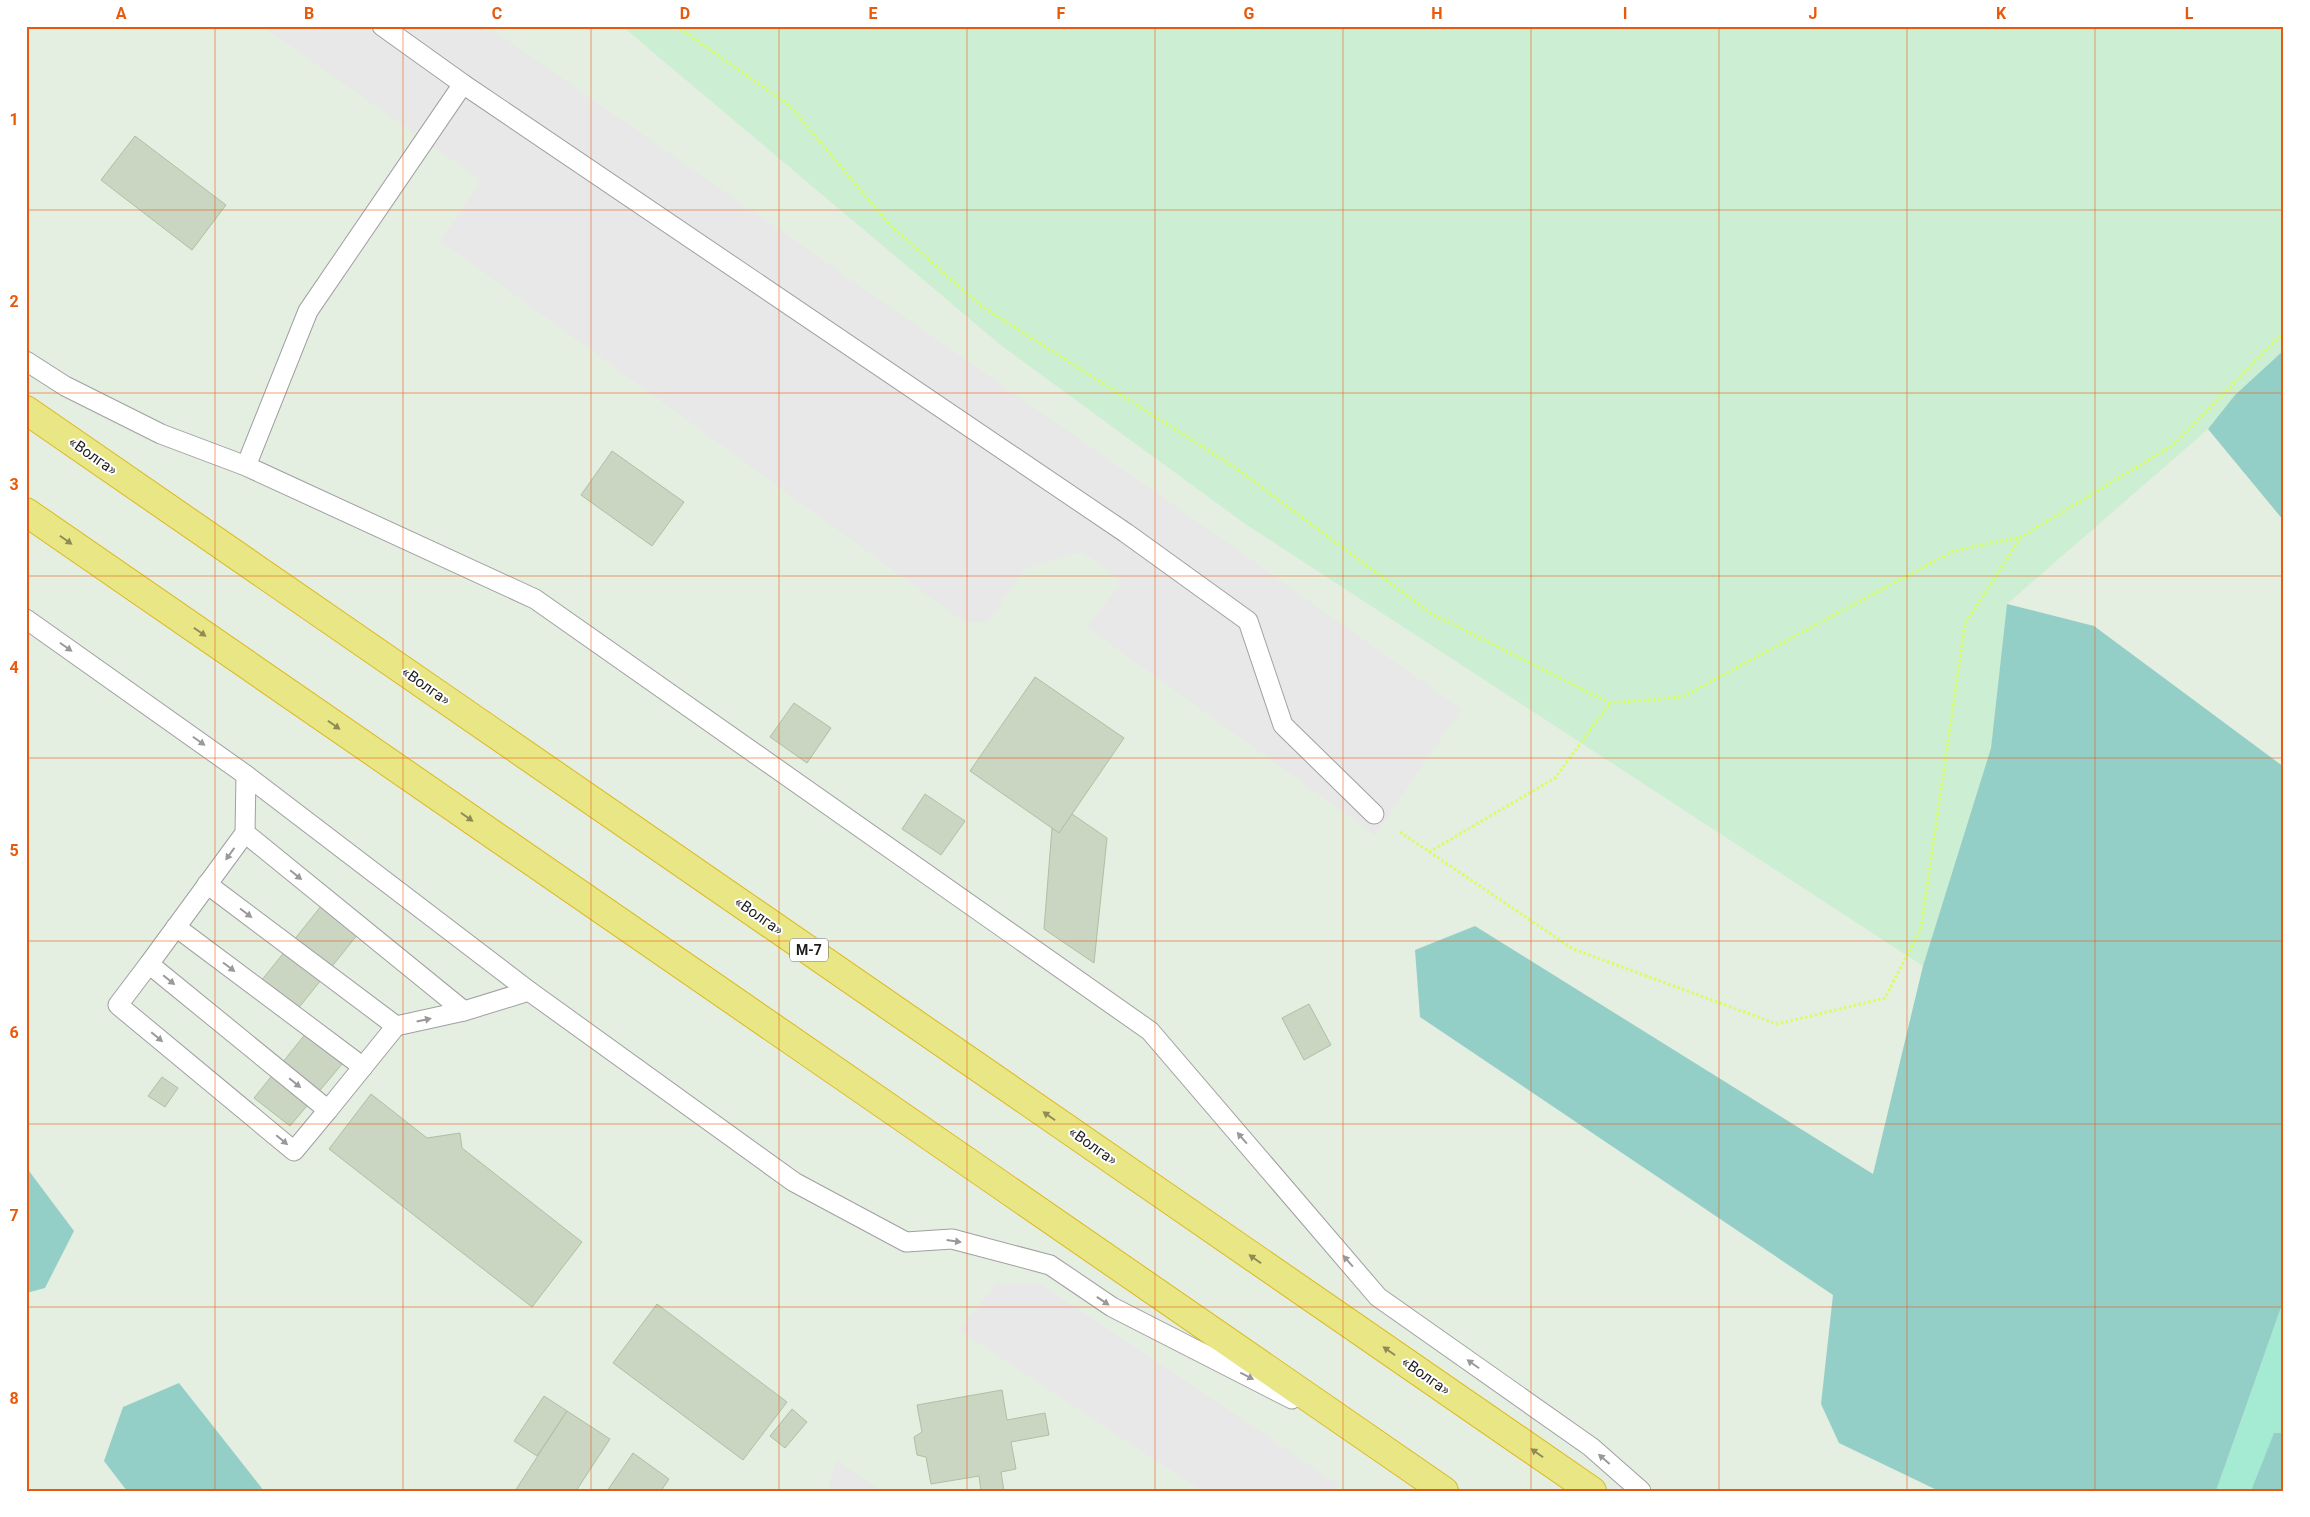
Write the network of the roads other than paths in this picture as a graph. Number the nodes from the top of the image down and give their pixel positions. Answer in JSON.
{"nodes":[{"id":1,"x":382,"y":26,"type":"edge"},
{"id":2,"x":464,"y":84,"type":"junction"},
{"id":3,"x":26,"y":361,"type":"edge"},
{"id":4,"x":26,"y":410,"type":"edge"},
{"id":5,"x":246,"y":466,"type":"junction"},
{"id":6,"x":26,"y":512,"type":"edge"},
{"id":7,"x":26,"y":619,"type":"edge"},
{"id":8,"x":246,"y":775,"type":"junction"},
{"id":9,"x":1374,"y":814,"type":"road end"},
{"id":10,"x":245,"y":833,"type":"junction"},
{"id":11,"x":207,"y":884,"type":"junction"},
{"id":12,"x":176,"y":927,"type":"junction"},
{"id":13,"x":149,"y":964,"type":"junction"},
{"id":14,"x":529,"y":992,"type":"junction"},
{"id":15,"x":464,"y":1011,"type":"junction"},
{"id":16,"x":396,"y":1026,"type":"junction"},
{"id":17,"x":363,"y":1067,"type":"junction"},
{"id":18,"x":328,"y":1110,"type":"junction"},
{"id":19,"x":1367,"y":1437,"type":"junction"},
{"id":20,"x":1444,"y":1491,"type":"edge"},
{"id":21,"x":1592,"y":1491,"type":"edge"},
{"id":22,"x":1641,"y":1491,"type":"edge"}],
"edges":[{"from":1,"to":2,"type":"lane"},
{"from":2,"to":5,"type":"lane"},
{"from":2,"to":9,"type":"lane"},
{"from":3,"to":5,"type":"lane"},
{"from":21,"to":4,"type":"highway","name":"«Волга»","number":"М-7","one_way":true},
{"from":22,"to":5,"type":"lane","one_way":true},
{"from":6,"to":19,"type":"highway","one_way":true},
{"from":7,"to":8,"type":"lane","one_way":true},
{"from":8,"to":10,"type":"lane"},
{"from":8,"to":14,"type":"lane"},
{"from":10,"to":11,"type":"lane","one_way":true},
{"from":10,"to":15,"type":"lane","one_way":true},
{"from":11,"to":12,"type":"lane"},
{"from":11,"to":16,"type":"lane","one_way":true},
{"from":12,"to":13,"type":"lane"},
{"from":12,"to":17,"type":"lane","one_way":true},
{"from":13,"to":18,"type":"lane","one_way":true},
{"from":13,"to":18,"type":"lane","one_way":true},
{"from":14,"to":15,"type":"lane"},
{"from":14,"to":19,"type":"lane","one_way":true},
{"from":16,"to":15,"type":"lane","one_way":true},
{"from":16,"to":17,"type":"lane"},
{"from":17,"to":18,"type":"lane"},
{"from":19,"to":20,"type":"highway"}]}
